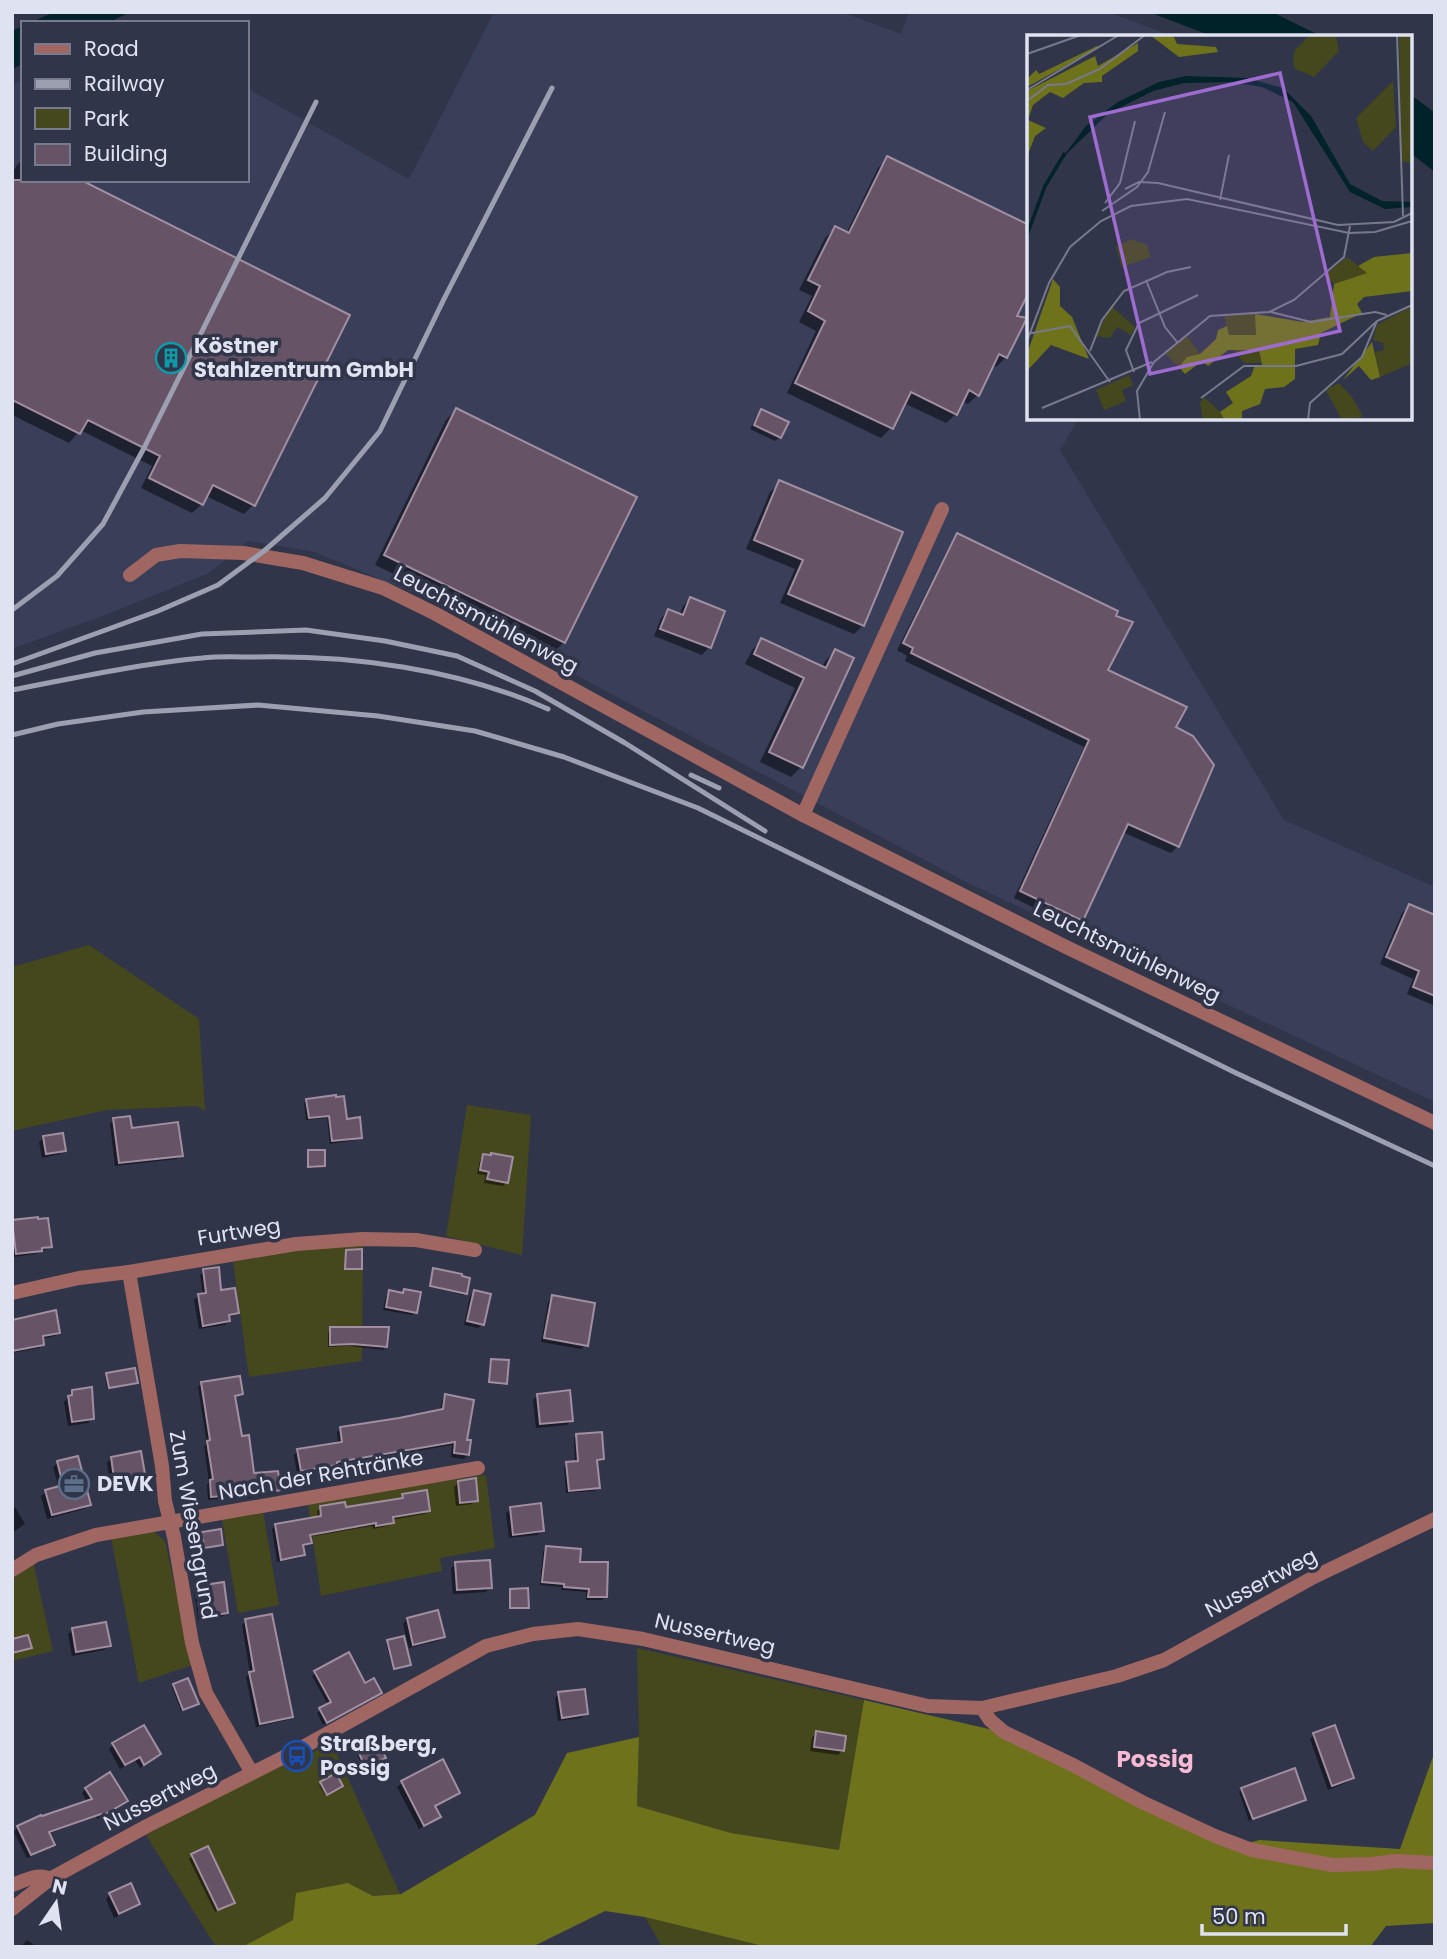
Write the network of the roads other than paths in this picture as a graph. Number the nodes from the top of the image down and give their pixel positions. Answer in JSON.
{"nodes":[{"id":1,"x":942,"y":509,"type":"dead end"},
{"id":2,"x":130,"y":575,"type":"dead end"},
{"id":3,"x":803,"y":815,"type":"junction"},
{"id":4,"x":1435,"y":1123,"type":"edge"},
{"id":5,"x":475,"y":1250,"type":"dead end"},
{"id":6,"x":130,"y":1272,"type":"junction"},
{"id":7,"x":12,"y":1293,"type":"edge"},
{"id":8,"x":478,"y":1468,"type":"dead end"},
{"id":9,"x":1435,"y":1519,"type":"edge"},
{"id":10,"x":170,"y":1521,"type":"junction"},
{"id":11,"x":12,"y":1570,"type":"edge"},
{"id":12,"x":982,"y":1708,"type":"junction"},
{"id":13,"x":252,"y":1773,"type":"junction"},
{"id":14,"x":1435,"y":1863,"type":"edge"},
{"id":15,"x":50,"y":1879,"type":"junction"},
{"id":16,"x":12,"y":1885,"type":"edge"},
{"id":17,"x":12,"y":1909,"type":"edge"}],
"edges":[{"from":1,"to":3,"type":"street"},
{"from":2,"to":3,"type":"street","name":"Leuchtsmühlenweg"},
{"from":3,"to":4,"type":"street","name":"Leuchtsmühlenweg"},
{"from":5,"to":6,"type":"street","name":"Furtweg"},
{"from":6,"to":7,"type":"street","name":"Furtweg"},
{"from":6,"to":10,"type":"street","name":"Zum Wiesengrund"},
{"from":8,"to":10,"type":"street","name":"Nach der Rehtränke"},
{"from":9,"to":12,"type":"street","name":"Nussertweg"},
{"from":10,"to":11,"type":"street","name":"Nach der Rehtränke"},
{"from":10,"to":13,"type":"street","name":"Zum Wiesengrund"},
{"from":12,"to":13,"type":"street","name":"Nussertweg"},
{"from":12,"to":14,"type":"street"},
{"from":13,"to":15,"type":"street","name":"Nussertweg"},
{"from":15,"to":16,"type":"street"},
{"from":15,"to":17,"type":"street","name":"Nussertweg"}]}
